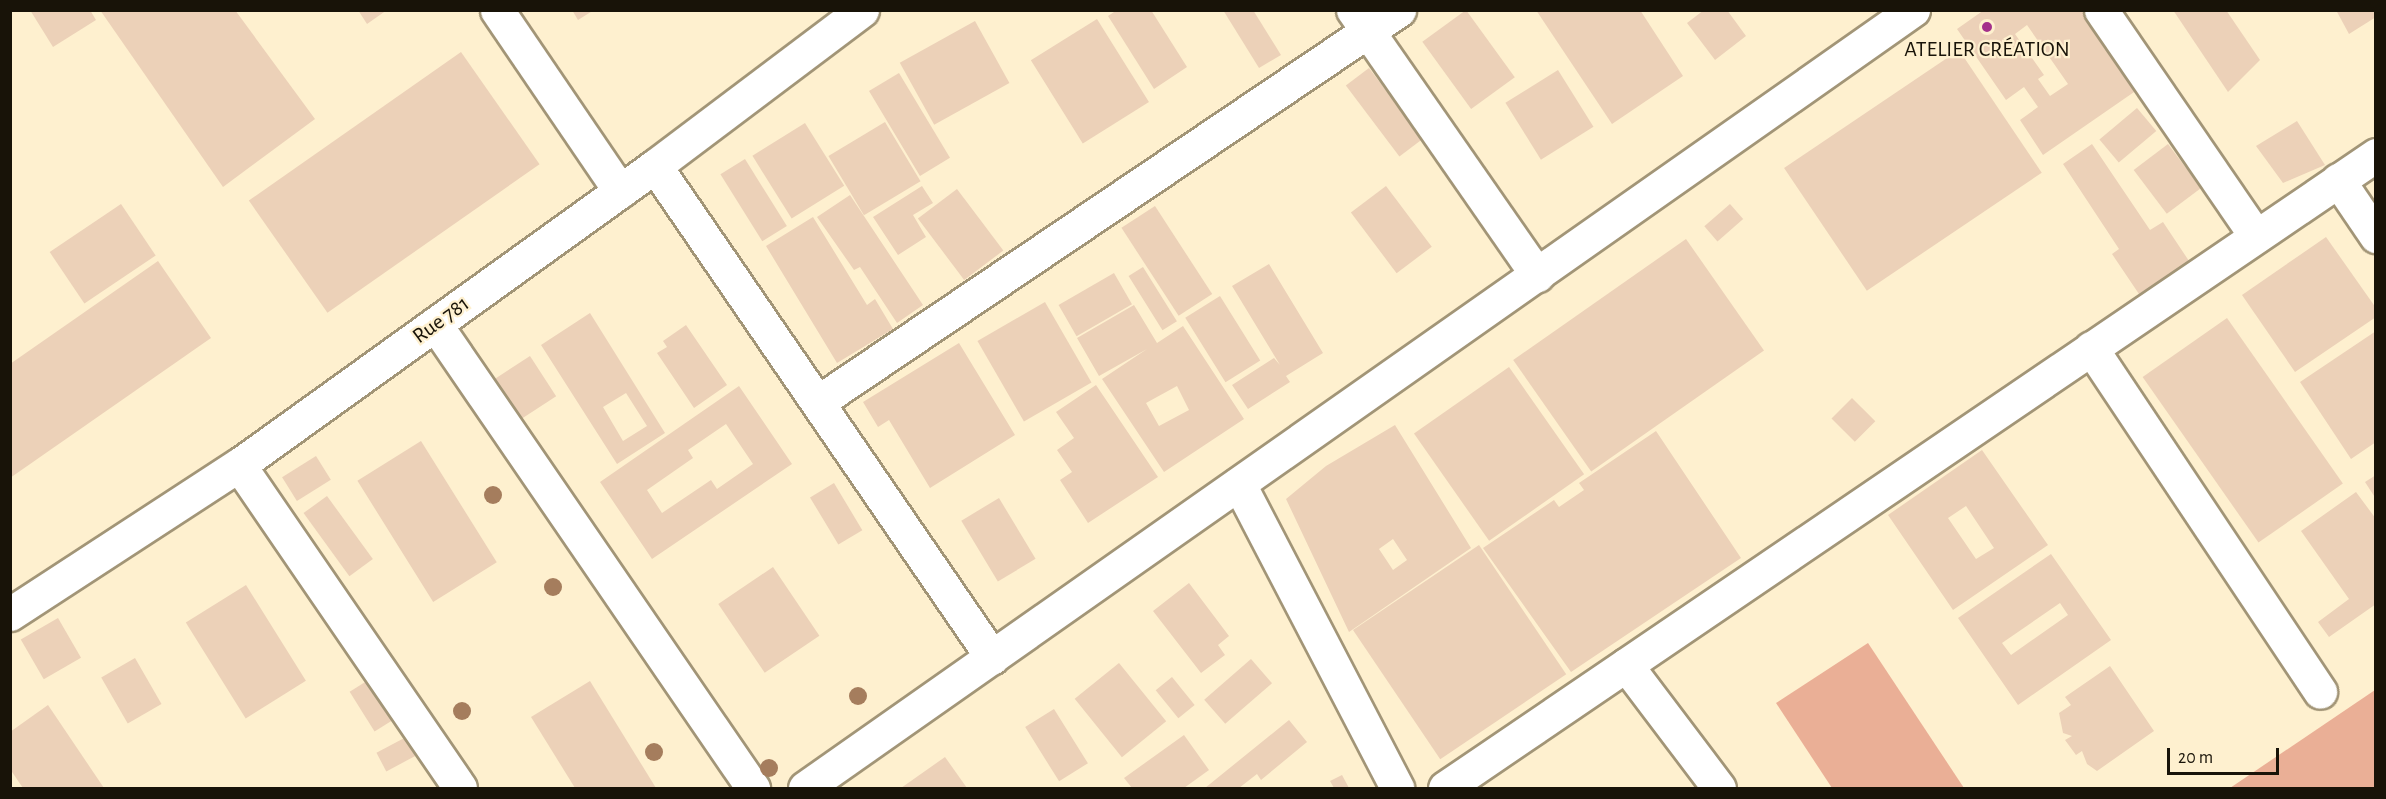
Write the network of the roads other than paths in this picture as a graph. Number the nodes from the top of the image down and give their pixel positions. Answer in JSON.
{"nodes":[{"id":1,"x":497,"y":10,"type":"edge"},
{"id":2,"x":862,"y":10,"type":"edge"},
{"id":3,"x":1399,"y":10,"type":"edge"},
{"id":4,"x":1913,"y":10,"type":"edge"},
{"id":5,"x":2101,"y":10,"type":"edge"},
{"id":6,"x":1360,"y":21,"type":"edge"},
{"id":7,"x":2376,"y":154,"type":"edge"},
{"id":8,"x":655,"y":166,"type":"junction"},
{"id":9,"x":2338,"y":180,"type":"junction"},
{"id":10,"x":620,"y":191,"type":"junction"},
{"id":11,"x":2256,"y":236,"type":"junction"},
{"id":12,"x":2376,"y":236,"type":"edge"},
{"id":13,"x":1537,"y":275,"type":"junction"},
{"id":14,"x":435,"y":324,"type":"junction"},
{"id":15,"x":2091,"y":348,"type":"junction"},
{"id":16,"x":818,"y":402,"type":"junction"},
{"id":17,"x":239,"y":465,"type":"junction"},
{"id":18,"x":1239,"y":484,"type":"junction"},
{"id":19,"x":10,"y":614,"type":"edge"},
{"id":20,"x":992,"y":657,"type":"junction"},
{"id":21,"x":1626,"y":665,"type":"junction"},
{"id":22,"x":2320,"y":692,"type":"dead end"},
{"id":23,"x":460,"y":789,"type":"edge"},
{"id":24,"x":753,"y":789,"type":"edge"},
{"id":25,"x":805,"y":789,"type":"edge"},
{"id":26,"x":1397,"y":789,"type":"edge"},
{"id":27,"x":1445,"y":789,"type":"edge"},
{"id":28,"x":1719,"y":789,"type":"edge"}],
"edges":[{"from":1,"to":10,"type":"street"},
{"from":2,"to":8,"type":"street","name":"Rue 781"},
{"from":3,"to":6,"type":"street"},
{"from":4,"to":13,"type":"street"},
{"from":5,"to":11,"type":"street"},
{"from":6,"to":13,"type":"street"},
{"from":6,"to":16,"type":"street"},
{"from":7,"to":9,"type":"street"},
{"from":8,"to":10,"type":"street","name":"Rue 781"},
{"from":8,"to":16,"type":"street"},
{"from":9,"to":11,"type":"street"},
{"from":9,"to":12,"type":"street"},
{"from":10,"to":14,"type":"street","name":"Rue 781"},
{"from":11,"to":15,"type":"street"},
{"from":13,"to":18,"type":"street"},
{"from":14,"to":17,"type":"street","name":"Rue 781"},
{"from":14,"to":24,"type":"street"},
{"from":15,"to":21,"type":"street"},
{"from":15,"to":22,"type":"street"},
{"from":16,"to":20,"type":"street"},
{"from":17,"to":19,"type":"street","name":"Rue 781"},
{"from":17,"to":23,"type":"street"},
{"from":18,"to":20,"type":"street"},
{"from":18,"to":26,"type":"street"},
{"from":20,"to":25,"type":"street"},
{"from":21,"to":27,"type":"street"},
{"from":21,"to":28,"type":"street"}]}
